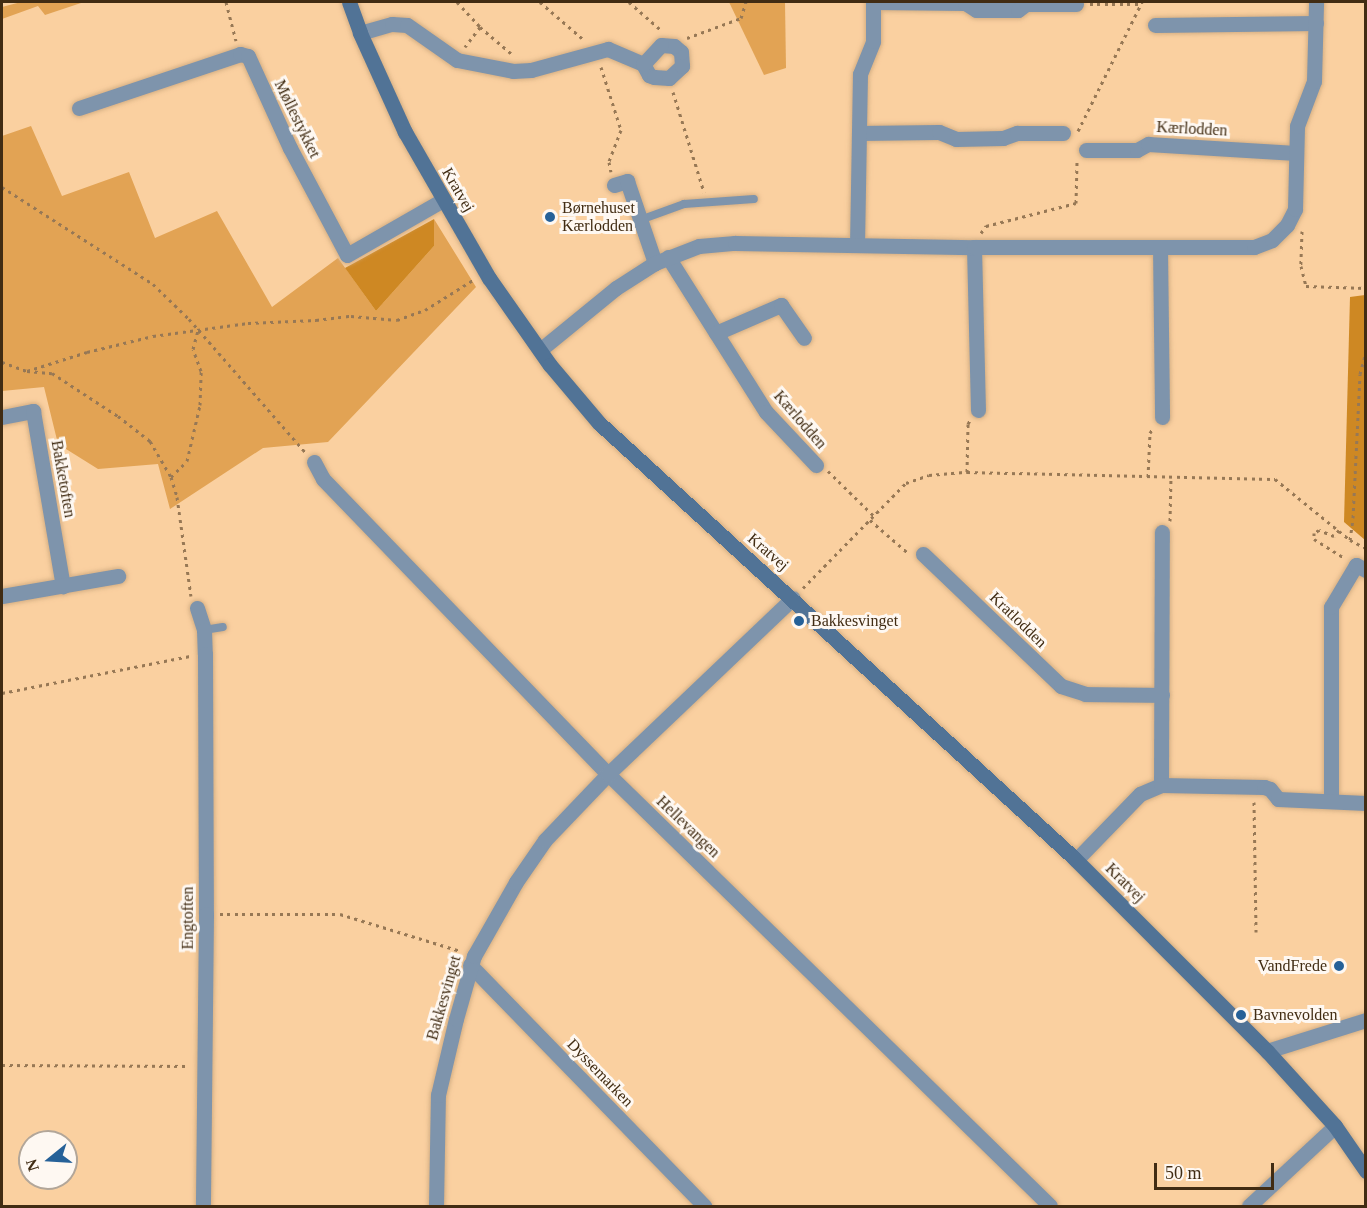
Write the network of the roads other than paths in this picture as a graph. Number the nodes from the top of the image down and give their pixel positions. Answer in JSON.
{"nodes":[{"id":1,"x":349,"y":2,"type":"edge"},
{"id":2,"x":873,"y":2,"type":"edge"},
{"id":3,"x":1316,"y":2,"type":"edge"},
{"id":4,"x":1076,"y":4,"type":"road end"},
{"id":5,"x":1316,"y":23,"type":"junction"},
{"id":6,"x":1155,"y":25,"type":"dead end"},
{"id":7,"x":360,"y":33,"type":"junction"},
{"id":8,"x":643,"y":64,"type":"junction"},
{"id":9,"x":79,"y":108,"type":"dead end"},
{"id":10,"x":859,"y":133,"type":"junction"},
{"id":11,"x":1063,"y":133,"type":"dead end"},
{"id":12,"x":1086,"y":150,"type":"dead end"},
{"id":13,"x":1296,"y":153,"type":"junction"},
{"id":14,"x":614,"y":185,"type":"road end"},
{"id":15,"x":754,"y":199,"type":"dead end"},
{"id":16,"x":443,"y":200,"type":"junction"},
{"id":17,"x":638,"y":220,"type":"junction"},
{"id":18,"x":857,"y":245,"type":"junction"},
{"id":19,"x":974,"y":247,"type":"junction"},
{"id":20,"x":1160,"y":247,"type":"junction"},
{"id":21,"x":661,"y":260,"type":"junction"},
{"id":22,"x":716,"y":333,"type":"junction"},
{"id":23,"x":804,"y":338,"type":"dead end"},
{"id":24,"x":540,"y":350,"type":"junction"},
{"id":25,"x":978,"y":410,"type":"road end"},
{"id":26,"x":2,"y":417,"type":"edge"},
{"id":27,"x":1162,"y":417,"type":"road end"},
{"id":28,"x":314,"y":462,"type":"road end"},
{"id":29,"x":816,"y":465,"type":"road end"},
{"id":30,"x":1162,"y":532,"type":"road end"},
{"id":31,"x":922,"y":554,"type":"road end"},
{"id":32,"x":1361,"y":568,"type":"edge"},
{"id":33,"x":118,"y":576,"type":"dead end"},
{"id":34,"x":63,"y":586,"type":"junction"},
{"id":35,"x":2,"y":596,"type":"edge"},
{"id":36,"x":793,"y":598,"type":"junction"},
{"id":37,"x":197,"y":608,"type":"road end"},
{"id":38,"x":223,"y":627,"type":"dead end"},
{"id":39,"x":204,"y":630,"type":"junction"},
{"id":40,"x":1162,"y":695,"type":"junction"},
{"id":41,"x":608,"y":774,"type":"junction"},
{"id":42,"x":1161,"y":785,"type":"junction"},
{"id":43,"x":1331,"y":801,"type":"junction"},
{"id":44,"x":1365,"y":803,"type":"edge"},
{"id":45,"x":1076,"y":860,"type":"junction"},
{"id":46,"x":472,"y":960,"type":"junction"},
{"id":47,"x":1365,"y":1020,"type":"edge"},
{"id":48,"x":1267,"y":1051,"type":"junction"},
{"id":49,"x":1335,"y":1126,"type":"junction"},
{"id":50,"x":1365,"y":1171,"type":"edge"},
{"id":51,"x":203,"y":1206,"type":"edge"},
{"id":52,"x":436,"y":1206,"type":"edge"},
{"id":53,"x":704,"y":1206,"type":"edge"},
{"id":54,"x":1050,"y":1206,"type":"edge"},
{"id":55,"x":1249,"y":1206,"type":"edge"}],
"edges":[{"from":1,"to":7,"type":"street","name":"Kratvej"},
{"from":2,"to":4,"type":"street"},
{"from":2,"to":10,"type":"street"},
{"from":3,"to":5,"type":"street"},
{"from":5,"to":6,"type":"street"},
{"from":5,"to":13,"type":"street"},
{"from":7,"to":8,"type":"street"},
{"from":7,"to":16,"type":"street","name":"Kratvej"},
{"from":8,"to":8,"type":"street"},
{"from":9,"to":16,"type":"street","name":"Møllestykket"},
{"from":10,"to":11,"type":"street"},
{"from":10,"to":18,"type":"street"},
{"from":12,"to":13,"type":"street","name":"Kærlodden"},
{"from":13,"to":20,"type":"street"},
{"from":14,"to":17,"type":"street","name":"Kærlodden"},
{"from":15,"to":17,"type":"lane"},
{"from":16,"to":24,"type":"street","name":"Kratvej"},
{"from":17,"to":21,"type":"street","name":"Kærlodden"},
{"from":18,"to":19,"type":"street"},
{"from":18,"to":21,"type":"street"},
{"from":19,"to":20,"type":"street"},
{"from":19,"to":25,"type":"street"},
{"from":20,"to":27,"type":"street"},
{"from":21,"to":22,"type":"street","name":"Kærlodden"},
{"from":21,"to":24,"type":"street"},
{"from":22,"to":23,"type":"street"},
{"from":22,"to":29,"type":"street","name":"Kærlodden"},
{"from":24,"to":36,"type":"street","name":"Kratvej"},
{"from":26,"to":34,"type":"street","name":"Bakketoften"},
{"from":28,"to":41,"type":"street","name":"Hellevangen"},
{"from":30,"to":40,"type":"street"},
{"from":31,"to":40,"type":"street","name":"Kratlodden"},
{"from":32,"to":43,"type":"street"},
{"from":33,"to":34,"type":"street"},
{"from":34,"to":35,"type":"street"},
{"from":36,"to":41,"type":"street","name":"Bakkesvinget"},
{"from":36,"to":45,"type":"street","name":"Kratvej"},
{"from":37,"to":39,"type":"street","name":"Engtoften"},
{"from":38,"to":39,"type":"lane"},
{"from":39,"to":51,"type":"street","name":"Engtoften"},
{"from":40,"to":42,"type":"street"},
{"from":41,"to":46,"type":"street","name":"Bakkesvinget"},
{"from":41,"to":54,"type":"street","name":"Hellevangen"},
{"from":42,"to":43,"type":"street"},
{"from":42,"to":45,"type":"street"},
{"from":43,"to":44,"type":"street"},
{"from":45,"to":48,"type":"street","name":"Kratvej"},
{"from":46,"to":52,"type":"street","name":"Bakkesvinget"},
{"from":46,"to":53,"type":"street","name":"Dyssemarken"},
{"from":47,"to":48,"type":"street"},
{"from":48,"to":49,"type":"street","name":"Kratvej"},
{"from":49,"to":50,"type":"street","name":"Kratvej"},
{"from":49,"to":55,"type":"street"}]}
